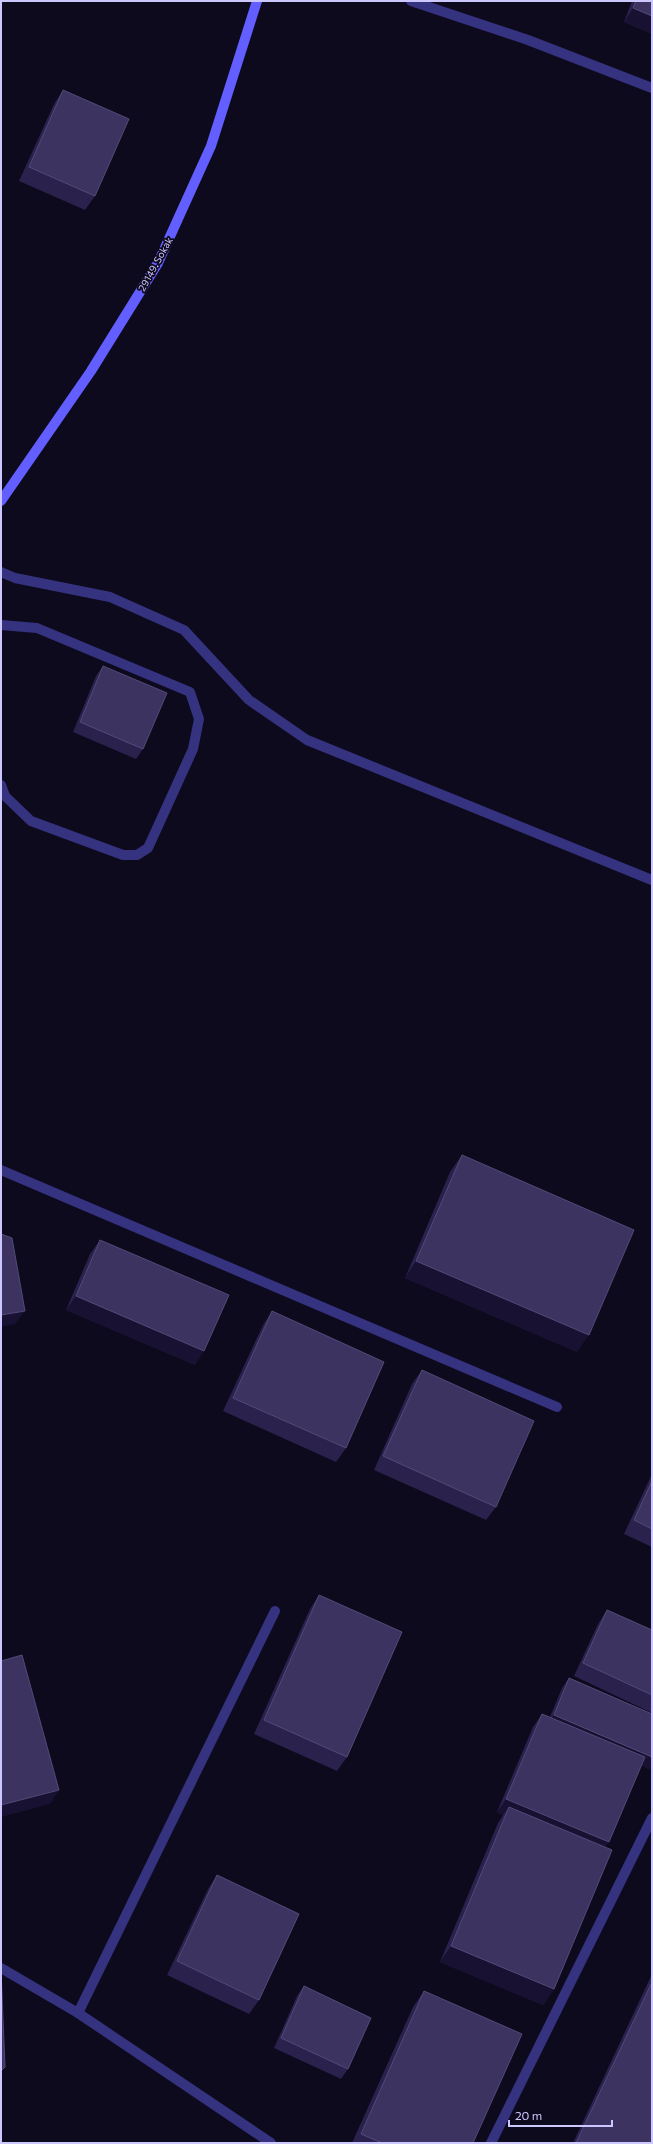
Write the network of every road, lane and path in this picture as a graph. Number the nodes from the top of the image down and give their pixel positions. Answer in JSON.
{"nodes":[{"id":1,"x":257,"y":1,"type":"edge"},
{"id":2,"x":411,"y":1,"type":"edge"},
{"id":3,"x":652,"y":88,"type":"edge"},
{"id":4,"x":1,"y":501,"type":"edge"},
{"id":5,"x":1,"y":572,"type":"edge"},
{"id":6,"x":1,"y":625,"type":"edge"},
{"id":7,"x":1,"y":785,"type":"edge"},
{"id":8,"x":652,"y":880,"type":"edge"},
{"id":9,"x":1,"y":1170,"type":"edge"},
{"id":10,"x":557,"y":1406,"type":"dead end"},
{"id":11,"x":275,"y":1611,"type":"dead end"},
{"id":12,"x":652,"y":1818,"type":"edge"},
{"id":13,"x":650,"y":1830,"type":"edge"},
{"id":14,"x":1,"y":1968,"type":"edge"},
{"id":15,"x":78,"y":2013,"type":"junction"},
{"id":16,"x":271,"y":2143,"type":"edge"},
{"id":17,"x":491,"y":2143,"type":"edge"}],
"edges":[{"from":1,"to":4,"type":"street","name":"29149. Sokak"},
{"from":2,"to":3,"type":"street"},
{"from":5,"to":8,"type":"street"},
{"from":6,"to":7,"type":"street"},
{"from":9,"to":10,"type":"street"},
{"from":11,"to":15,"type":"street"},
{"from":12,"to":13,"type":"street"},
{"from":13,"to":17,"type":"street"},
{"from":14,"to":15,"type":"street"},
{"from":15,"to":16,"type":"street"}]}
